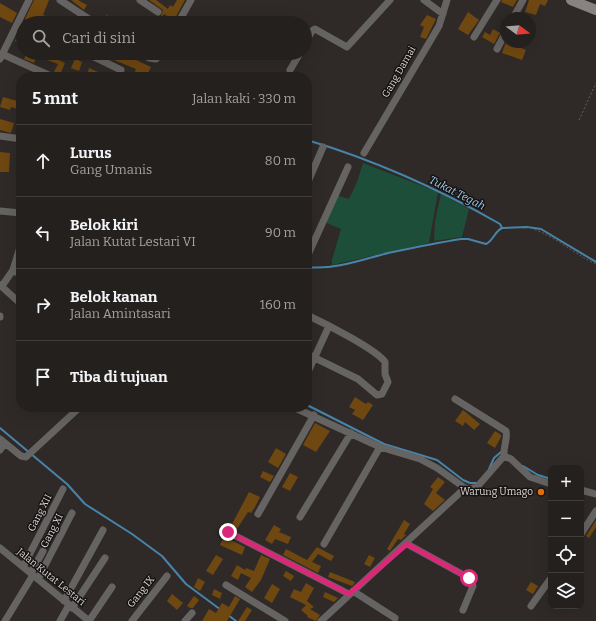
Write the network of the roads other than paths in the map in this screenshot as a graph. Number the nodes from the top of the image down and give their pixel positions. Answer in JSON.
{"nodes":[{"id":1,"x":28,"y":0,"type":"edge"},
{"id":2,"x":60,"y":0,"type":"edge"},
{"id":3,"x":140,"y":0,"type":"edge"},
{"id":4,"x":191,"y":0,"type":"edge"},
{"id":5,"x":390,"y":0,"type":"edge"},
{"id":6,"x":424,"y":0,"type":"edge"},
{"id":7,"x":447,"y":0,"type":"edge"},
{"id":8,"x":497,"y":0,"type":"edge"},
{"id":9,"x":523,"y":0,"type":"edge"},
{"id":10,"x":571,"y":0,"type":"edge"},
{"id":11,"x":596,"y":10,"type":"edge"},
{"id":12,"x":158,"y":12,"type":"dead end"},
{"id":13,"x":516,"y":12,"type":"edge"},
{"id":14,"x":443,"y":14,"type":"junction"},
{"id":15,"x":20,"y":16,"type":"edge"},
{"id":16,"x":84,"y":16,"type":"edge"},
{"id":17,"x":182,"y":16,"type":"edge"},
{"id":18,"x":16,"y":25,"type":"edge"},
{"id":19,"x":312,"y":31,"type":"edge"},
{"id":20,"x":474,"y":37,"type":"dead end"},
{"id":21,"x":500,"y":43,"type":"edge"},
{"id":22,"x":497,"y":49,"type":"dead end"},
{"id":23,"x":1,"y":57,"type":"edge"},
{"id":24,"x":100,"y":60,"type":"edge"},
{"id":25,"x":296,"y":60,"type":"edge"},
{"id":26,"x":121,"y":70,"type":"dead end"},
{"id":27,"x":290,"y":70,"type":"dead end"},
{"id":28,"x":40,"y":72,"type":"edge"},
{"id":29,"x":0,"y":136,"type":"edge"},
{"id":30,"x":16,"y":138,"type":"edge"},
{"id":31,"x":323,"y":148,"type":"dead end"},
{"id":32,"x":364,"y":153,"type":"dead end"},
{"id":33,"x":348,"y":166,"type":"dead end"},
{"id":34,"x":312,"y":173,"type":"edge"},
{"id":35,"x":0,"y":211,"type":"edge"},
{"id":36,"x":16,"y":213,"type":"edge"},
{"id":37,"x":312,"y":246,"type":"edge"},
{"id":38,"x":16,"y":260,"type":"edge"},
{"id":39,"x":13,"y":270,"type":"junction"},
{"id":40,"x":16,"y":272,"type":"edge"},
{"id":41,"x":1,"y":286,"type":"edge"},
{"id":42,"x":16,"y":300,"type":"edge"},
{"id":43,"x":312,"y":318,"type":"edge"},
{"id":44,"x":329,"y":326,"type":"junction"},
{"id":45,"x":312,"y":353,"type":"edge"},
{"id":46,"x":312,"y":357,"type":"edge"},
{"id":47,"x":455,"y":399,"type":"dead end"},
{"id":48,"x":75,"y":412,"type":"edge"},
{"id":49,"x":305,"y":412,"type":"edge"},
{"id":50,"x":314,"y":416,"type":"junction"},
{"id":51,"x":351,"y":433,"type":"junction"},
{"id":52,"x":2,"y":441,"type":"edge"},
{"id":53,"x":380,"y":447,"type":"junction"},
{"id":54,"x":0,"y":450,"type":"edge"},
{"id":55,"x":504,"y":455,"type":"junction"},
{"id":56,"x":548,"y":483,"type":"edge"},
{"id":57,"x":465,"y":488,"type":"junction"},
{"id":58,"x":63,"y":489,"type":"dead end"},
{"id":59,"x":584,"y":491,"type":"edge"},
{"id":60,"x":596,"y":494,"type":"edge"},
{"id":61,"x":596,"y":511,"type":"edge"},
{"id":62,"x":72,"y":513,"type":"dead end"},
{"id":63,"x":258,"y":514,"type":"dead end"},
{"id":64,"x":300,"y":517,"type":"dead end"},
{"id":65,"x":584,"y":529,"type":"edge"},
{"id":66,"x":103,"y":530,"type":"dead end"},
{"id":67,"x":228,"y":532,"type":"dead end"},
{"id":68,"x":324,"y":544,"type":"dead end"},
{"id":69,"x":407,"y":544,"type":"junction"},
{"id":70,"x":34,"y":546,"type":"junction"},
{"id":71,"x":0,"y":548,"type":"edge"},
{"id":72,"x":43,"y":552,"type":"junction"},
{"id":73,"x":50,"y":556,"type":"junction"},
{"id":74,"x":105,"y":558,"type":"dead end"},
{"id":75,"x":23,"y":567,"type":"junction"},
{"id":76,"x":34,"y":576,"type":"junction"},
{"id":77,"x":167,"y":576,"type":"dead end"},
{"id":78,"x":548,"y":582,"type":"edge"},
{"id":79,"x":226,"y":585,"type":"dead end"},
{"id":80,"x":112,"y":587,"type":"dead end"},
{"id":81,"x":351,"y":593,"type":"junction"},
{"id":82,"x":68,"y":605,"type":"junction"},
{"id":83,"x":531,"y":606,"type":"dead end"},
{"id":84,"x":463,"y":610,"type":"dead end"},
{"id":85,"x":192,"y":613,"type":"dead end"},
{"id":86,"x":395,"y":618,"type":"dead end"},
{"id":87,"x":86,"y":620,"type":"edge"},
{"id":88,"x":5,"y":621,"type":"edge"},
{"id":89,"x":60,"y":621,"type":"edge"},
{"id":90,"x":132,"y":621,"type":"edge"},
{"id":91,"x":185,"y":621,"type":"edge"},
{"id":92,"x":285,"y":621,"type":"edge"},
{"id":93,"x":322,"y":621,"type":"edge"}],
"edges":[{"from":1,"to":15,"type":"street"},
{"from":2,"to":16,"type":"street"},
{"from":3,"to":12,"type":"street"},
{"from":4,"to":17,"type":"street"},
{"from":5,"to":19,"type":"street"},
{"from":6,"to":14,"type":"street"},
{"from":7,"to":14,"type":"street","name":"Gang Damai"},
{"from":8,"to":20,"type":"street"},
{"from":9,"to":13,"type":"street"},
{"from":10,"to":11,"type":"street"},
{"from":14,"to":32,"type":"street","name":"Gang Damai"},
{"from":18,"to":23,"type":"street"},
{"from":21,"to":22,"type":"street"},
{"from":23,"to":28,"type":"street"},
{"from":24,"to":26,"type":"street"},
{"from":25,"to":27,"type":"street"},
{"from":29,"to":30,"type":"street"},
{"from":31,"to":34,"type":"street"},
{"from":33,"to":37,"type":"street"},
{"from":35,"to":36,"type":"street"},
{"from":38,"to":39,"type":"street"},
{"from":39,"to":40,"type":"street"},
{"from":39,"to":41,"type":"street"},
{"from":41,"to":42,"type":"street"},
{"from":43,"to":44,"type":"street"},
{"from":44,"to":45,"type":"street"},
{"from":44,"to":46,"type":"street"},
{"from":47,"to":55,"type":"street"},
{"from":48,"to":52,"type":"street"},
{"from":49,"to":50,"type":"street"},
{"from":50,"to":51,"type":"street"},
{"from":50,"to":63,"type":"street"},
{"from":51,"to":53,"type":"street"},
{"from":51,"to":64,"type":"street"},
{"from":52,"to":54,"type":"street"},
{"from":53,"to":57,"type":"street"},
{"from":53,"to":68,"type":"street"},
{"from":55,"to":56,"type":"street"},
{"from":55,"to":57,"type":"street"},
{"from":57,"to":69,"type":"street"},
{"from":58,"to":70,"type":"street","name":"Gang XII"},
{"from":59,"to":60,"type":"street"},
{"from":61,"to":65,"type":"street"},
{"from":62,"to":73,"type":"street","name":"Gang XI"},
{"from":66,"to":82,"type":"street"},
{"from":67,"to":81,"type":"street"},
{"from":69,"to":81,"type":"street"},
{"from":69,"to":84,"type":"street"},
{"from":70,"to":72,"type":"street"},
{"from":70,"to":75,"type":"street","name":"Gang XII"},
{"from":71,"to":75,"type":"street","name":"Jalan Kutat Lestari"},
{"from":72,"to":73,"type":"street"},
{"from":72,"to":76,"type":"street"},
{"from":73,"to":76,"type":"street","name":"Gang XI"},
{"from":74,"to":82,"type":"street"},
{"from":75,"to":76,"type":"street","name":"Jalan Kutat Lestari"},
{"from":76,"to":82,"type":"street","name":"Jalan Kutat Lestari"},
{"from":76,"to":88,"type":"street"},
{"from":77,"to":90,"type":"street","name":"Gang IX"},
{"from":78,"to":83,"type":"street"},
{"from":79,"to":92,"type":"street"},
{"from":80,"to":87,"type":"street"},
{"from":81,"to":86,"type":"street"},
{"from":81,"to":93,"type":"street"},
{"from":82,"to":87,"type":"street","name":"Jalan Kutat Lestari"},
{"from":82,"to":89,"type":"street"},
{"from":85,"to":91,"type":"street"}]}
